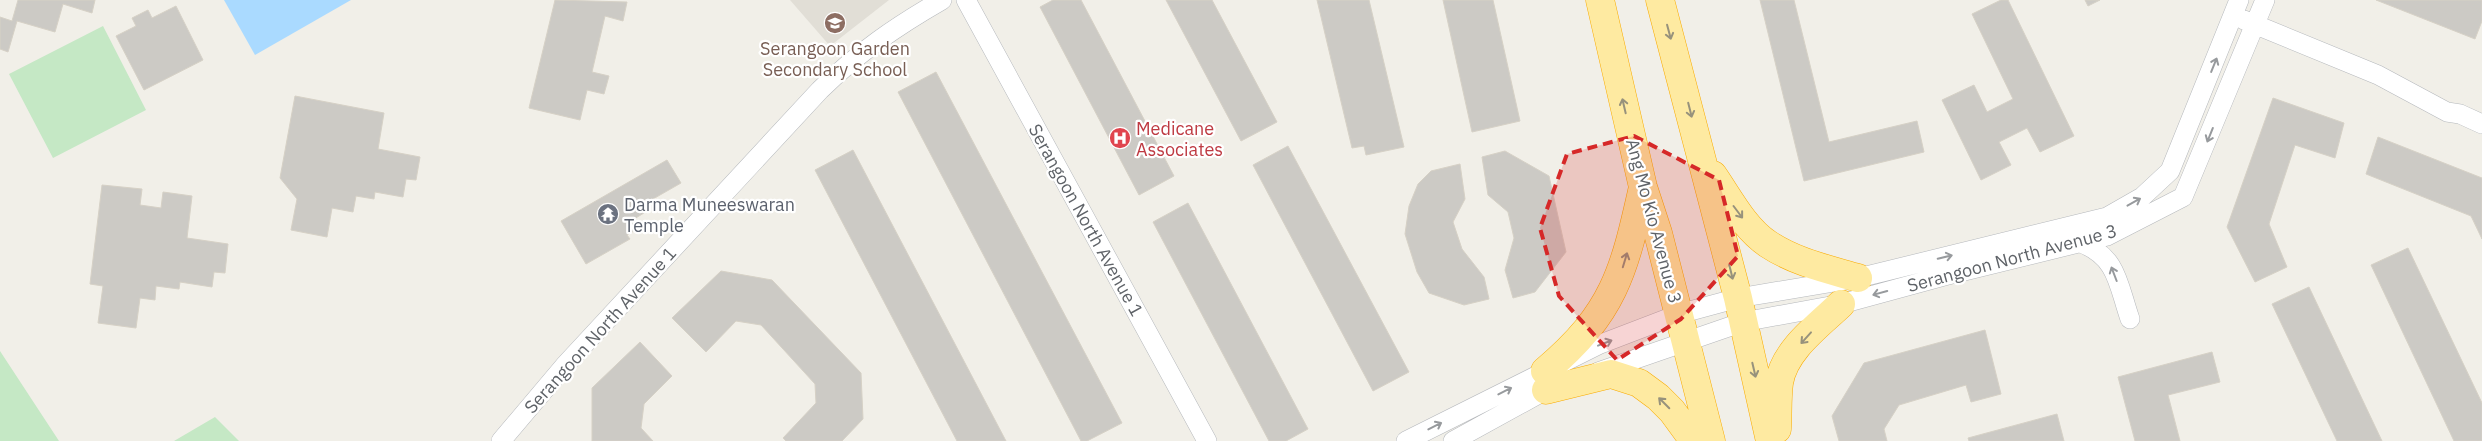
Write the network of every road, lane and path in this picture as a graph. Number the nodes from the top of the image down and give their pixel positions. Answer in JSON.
{"nodes":[{"id":1,"x":942,"y":0,"type":"edge"},
{"id":2,"x":966,"y":0,"type":"edge"},
{"id":3,"x":1600,"y":0,"type":"edge"},
{"id":4,"x":1660,"y":0,"type":"edge"},
{"id":5,"x":2265,"y":0,"type":"edge"},
{"id":6,"x":2236,"y":7,"type":"edge"},
{"id":7,"x":2255,"y":25,"type":"junction"},
{"id":8,"x":2447,"y":112,"type":"junction"},
{"id":9,"x":2482,"y":124,"type":"edge"},
{"id":10,"x":2482,"y":135,"type":"edge"},
{"id":11,"x":1702,"y":156,"type":"junction"},
{"id":12,"x":1643,"y":187,"type":"junction"},
{"id":13,"x":2081,"y":243,"type":"junction"},
{"id":14,"x":1858,"y":278,"type":"junction"},
{"id":15,"x":1841,"y":304,"type":"junction"},
{"id":16,"x":1741,"y":310,"type":"junction"},
{"id":17,"x":1679,"y":314,"type":"junction"},
{"id":18,"x":2130,"y":319,"type":"dead end"},
{"id":19,"x":1686,"y":340,"type":"junction"},
{"id":20,"x":1546,"y":381,"type":"junction"},
{"id":21,"x":501,"y":441,"type":"edge"},
{"id":22,"x":1207,"y":441,"type":"edge"},
{"id":23,"x":1406,"y":441,"type":"edge"},
{"id":24,"x":1453,"y":441,"type":"edge"},
{"id":25,"x":1694,"y":441,"type":"edge"},
{"id":26,"x":1711,"y":441,"type":"edge"},
{"id":27,"x":1770,"y":441,"type":"edge"},
{"id":28,"x":1777,"y":441,"type":"edge"}],
"edges":[{"from":1,"to":21,"type":"street","name":"Serangoon North Avenue 1"},
{"from":2,"to":22,"type":"street","name":"Serangoon North Avenue 1"},
{"from":12,"to":3,"type":"highway","name":"Ang Mo Kio Avenue 3","one_way":true},
{"from":4,"to":11,"type":"highway","one_way":true},
{"from":5,"to":7,"type":"street","name":"Serangoon North Avenue 3"},
{"from":6,"to":7,"type":"street"},
{"from":14,"to":6,"type":"street","name":"Serangoon North Avenue 3","one_way":true},
{"from":7,"to":8,"type":"street"},
{"from":7,"to":13,"type":"street","name":"Serangoon North Avenue 3","one_way":true},
{"from":8,"to":9,"type":"street"},
{"from":8,"to":10,"type":"street"},
{"from":11,"to":14,"type":"highway","one_way":true},
{"from":11,"to":16,"type":"highway","one_way":true},
{"from":12,"to":17,"type":"highway","name":"Ang Mo Kio Avenue 3"},
{"from":20,"to":12,"type":"highway","one_way":true},
{"from":13,"to":15,"type":"street","name":"Serangoon North Avenue 3","one_way":true},
{"from":18,"to":13,"type":"street","one_way":true},
{"from":14,"to":16,"type":"street","name":"Serangoon North Avenue 3"},
{"from":15,"to":16,"type":"street","name":"Serangoon North Avenue 3"},
{"from":15,"to":28,"type":"highway","one_way":true},
{"from":16,"to":17,"type":"street","name":"Serangoon North Avenue 3"},
{"from":16,"to":19,"type":"street","name":"Serangoon North Avenue 3"},
{"from":16,"to":27,"type":"highway","one_way":true},
{"from":17,"to":19,"type":"highway","name":"Ang Mo Kio Avenue 3"},
{"from":20,"to":17,"type":"street","one_way":true},
{"from":19,"to":20,"type":"street"},
{"from":19,"to":26,"type":"highway","name":"Ang Mo Kio Avenue 3"},
{"from":23,"to":20,"type":"street","one_way":true},
{"from":20,"to":24,"type":"street"},
{"from":25,"to":20,"type":"highway","one_way":true}]}
